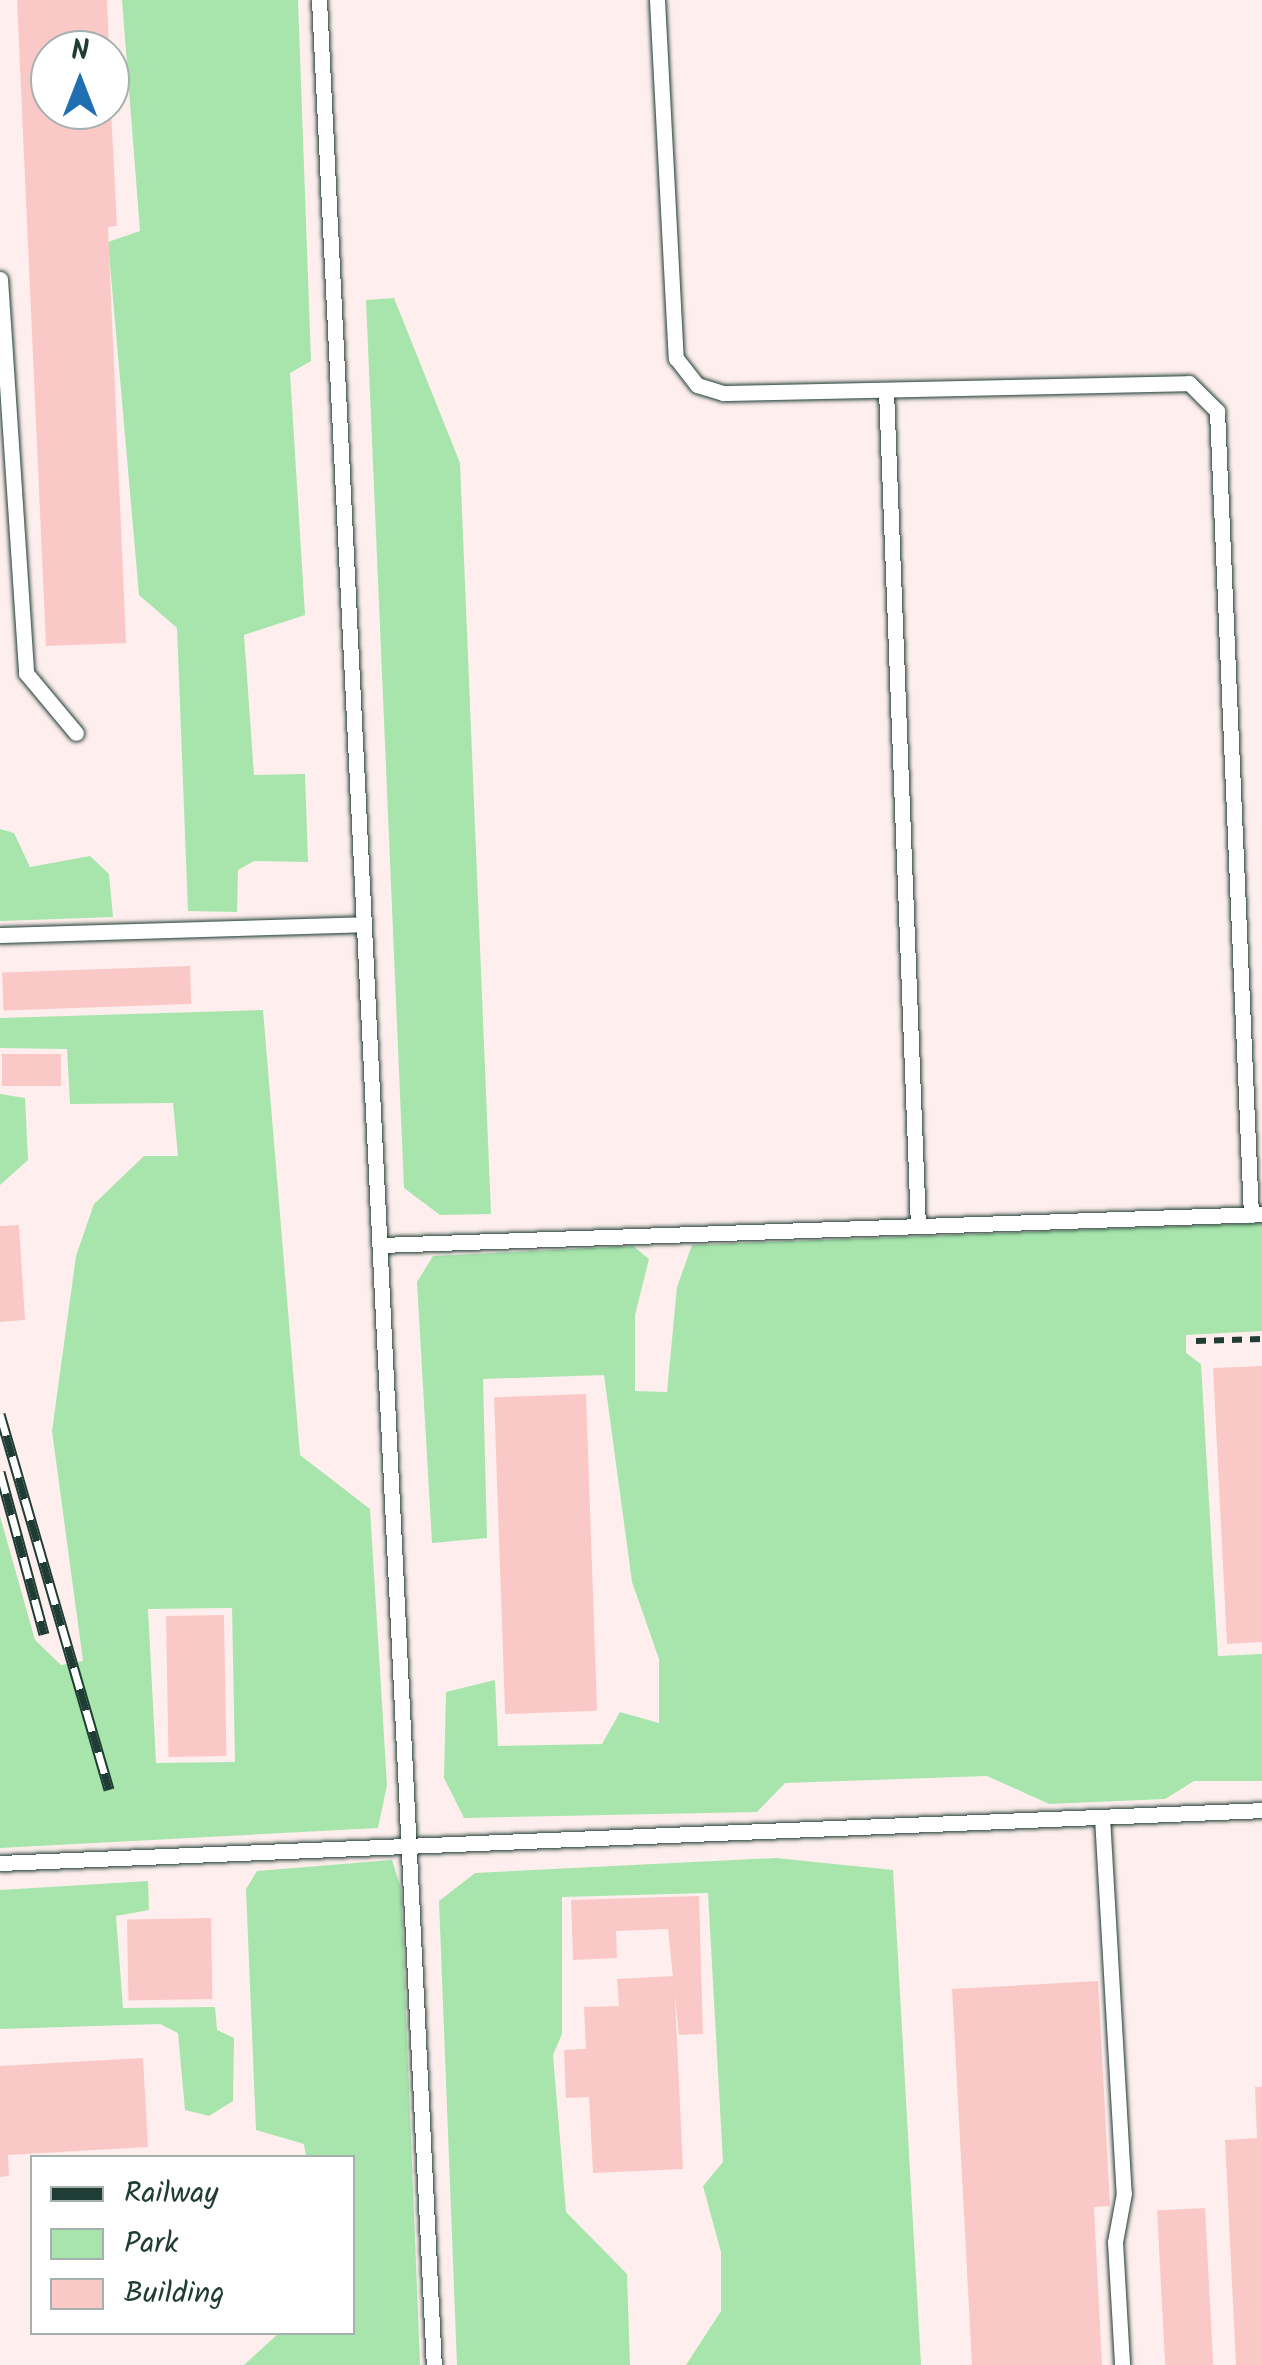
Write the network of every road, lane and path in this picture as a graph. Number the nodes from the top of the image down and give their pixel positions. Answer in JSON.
{"nodes":[{"id":1,"x":319,"y":0,"type":"edge"},
{"id":2,"x":656,"y":0,"type":"edge"},
{"id":3,"x":0,"y":279,"type":"edge"},
{"id":4,"x":886,"y":390,"type":"junction"},
{"id":5,"x":76,"y":733,"type":"dead end"},
{"id":6,"x":364,"y":924,"type":"junction"},
{"id":7,"x":0,"y":936,"type":"edge"},
{"id":8,"x":1256,"y":1214,"type":"edge"},
{"id":9,"x":918,"y":1225,"type":"junction"},
{"id":10,"x":380,"y":1245,"type":"junction"},
{"id":11,"x":1262,"y":1339,"type":"edge"},
{"id":12,"x":1196,"y":1341,"type":"dead end"},
{"id":13,"x":1262,"y":1810,"type":"edge"},
{"id":14,"x":1102,"y":1817,"type":"junction"},
{"id":15,"x":408,"y":1842,"type":"junction"},
{"id":16,"x":0,"y":1862,"type":"edge"},
{"id":17,"x":434,"y":2365,"type":"edge"},
{"id":18,"x":1122,"y":2365,"type":"edge"}],
"edges":[{"from":1,"to":6,"type":"lane"},
{"from":2,"to":4,"type":"lane"},
{"from":3,"to":5,"type":"lane"},
{"from":4,"to":8,"type":"lane"},
{"from":4,"to":9,"type":"lane"},
{"from":6,"to":7,"type":"lane"},
{"from":6,"to":10,"type":"lane"},
{"from":8,"to":9,"type":"lane"},
{"from":9,"to":10,"type":"lane"},
{"from":10,"to":15,"type":"lane"},
{"from":11,"to":12,"type":"path"},
{"from":13,"to":14,"type":"lane"},
{"from":14,"to":15,"type":"lane"},
{"from":14,"to":18,"type":"lane"},
{"from":15,"to":16,"type":"lane"},
{"from":15,"to":17,"type":"lane"}]}
